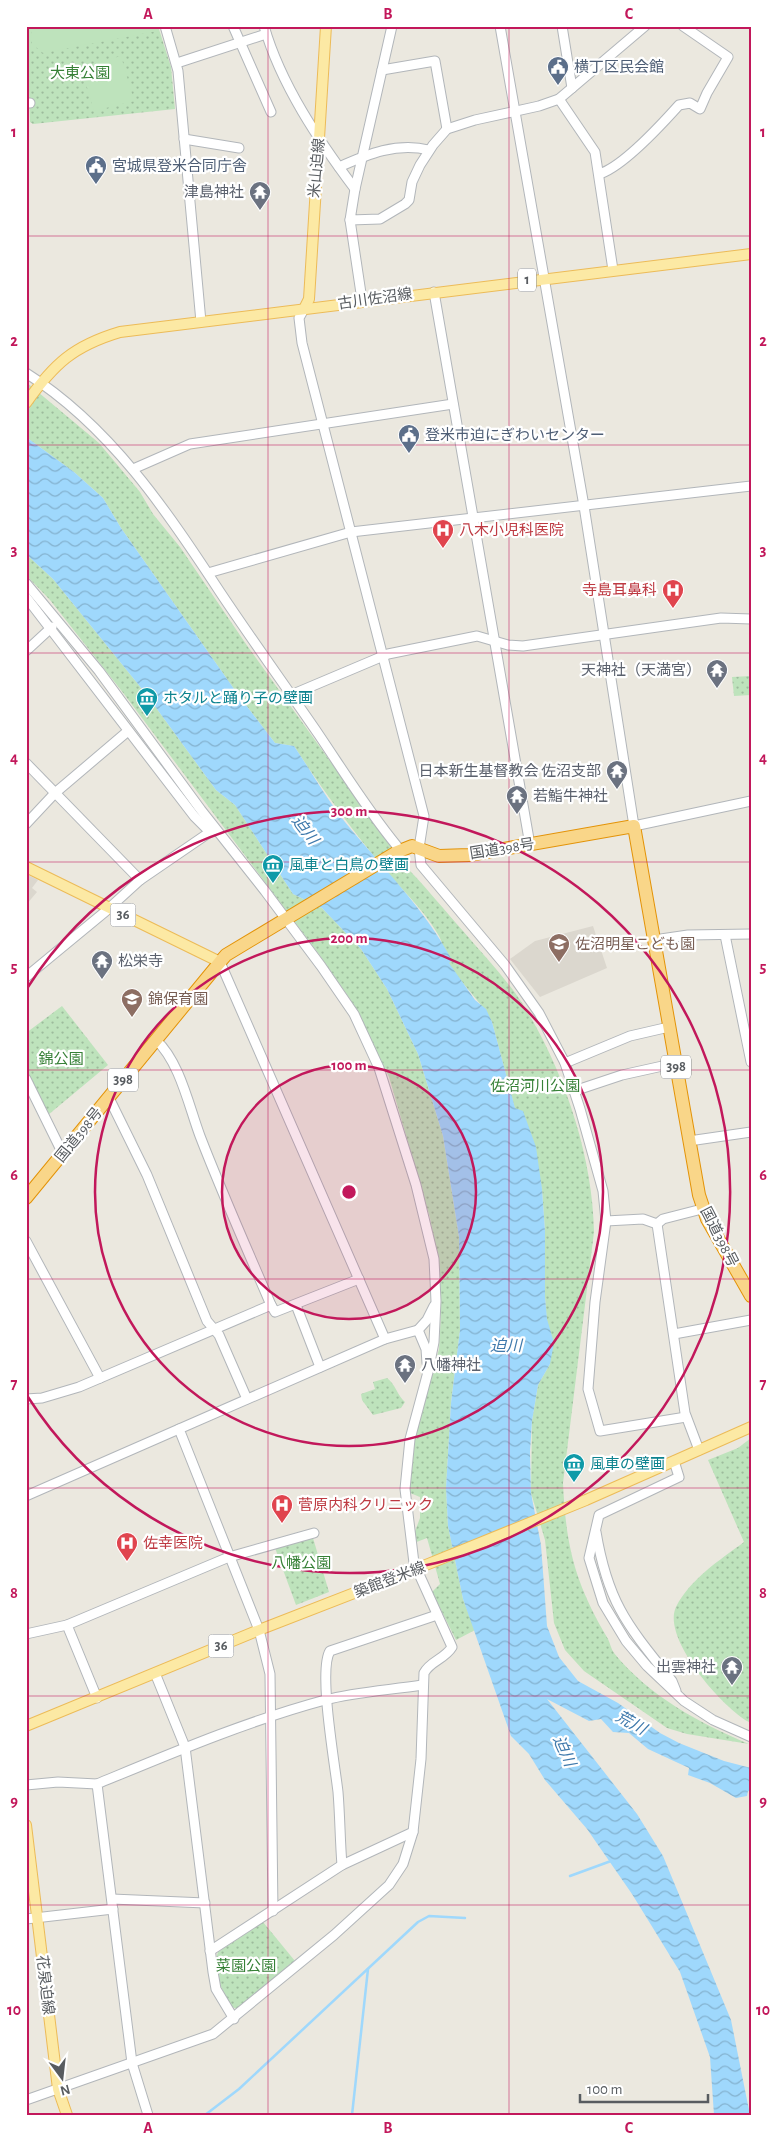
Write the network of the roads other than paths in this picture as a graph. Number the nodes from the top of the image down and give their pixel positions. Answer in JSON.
{"nodes":[{"id":1,"x":165,"y":26,"type":"edge"},
{"id":2,"x":233,"y":26,"type":"edge"},
{"id":3,"x":326,"y":26,"type":"edge"},
{"id":4,"x":392,"y":26,"type":"edge"},
{"id":5,"x":500,"y":26,"type":"edge"},
{"id":6,"x":562,"y":26,"type":"edge"},
{"id":7,"x":645,"y":26,"type":"edge"},
{"id":8,"x":683,"y":26,"type":"edge"},
{"id":9,"x":265,"y":30,"type":"edge"},
{"id":10,"x":240,"y":43,"type":"junction"},
{"id":11,"x":177,"y":63,"type":"junction"},
{"id":12,"x":382,"y":70,"type":"junction"},
{"id":13,"x":572,"y":88,"type":"junction"},
{"id":14,"x":560,"y":99,"type":"junction"},
{"id":15,"x":515,"y":111,"type":"junction"},
{"id":16,"x":271,"y":112,"type":"dead end"},
{"id":17,"x":447,"y":129,"type":"junction"},
{"id":18,"x":320,"y":136,"type":"junction"},
{"id":19,"x":184,"y":139,"type":"junction"},
{"id":20,"x":239,"y":148,"type":"dead end"},
{"id":21,"x":429,"y":150,"type":"junction"},
{"id":22,"x":362,"y":157,"type":"junction"},
{"id":23,"x":339,"y":167,"type":"junction"},
{"id":24,"x":599,"y":174,"type":"junction"},
{"id":25,"x":355,"y":188,"type":"junction"},
{"id":26,"x":350,"y":220,"type":"junction"},
{"id":27,"x":751,"y":254,"type":"edge"},
{"id":28,"x":613,"y":270,"type":"junction"},
{"id":29,"x":544,"y":278,"type":"junction"},
{"id":30,"x":434,"y":292,"type":"junction"},
{"id":31,"x":362,"y":300,"type":"junction"},
{"id":32,"x":304,"y":309,"type":"junction"},
{"id":33,"x":201,"y":322,"type":"junction"},
{"id":34,"x":26,"y":373,"type":"edge"},
{"id":35,"x":40,"y":384,"type":"junction"},
{"id":36,"x":26,"y":403,"type":"edge"},
{"id":37,"x":453,"y":404,"type":"junction"},
{"id":38,"x":322,"y":422,"type":"junction"},
{"id":39,"x":133,"y":469,"type":"junction"},
{"id":40,"x":751,"y":486,"type":"edge"},
{"id":41,"x":584,"y":506,"type":"junction"},
{"id":42,"x":472,"y":518,"type":"junction"},
{"id":43,"x":351,"y":532,"type":"junction"},
{"id":44,"x":208,"y":572,"type":"junction"},
{"id":45,"x":26,"y":582,"type":"edge"},
{"id":46,"x":26,"y":597,"type":"edge"},
{"id":47,"x":751,"y":619,"type":"edge"},
{"id":48,"x":52,"y":628,"type":"junction"},
{"id":49,"x":605,"y":635,"type":"junction"},
{"id":50,"x":494,"y":642,"type":"junction"},
{"id":51,"x":26,"y":651,"type":"edge"},
{"id":52,"x":384,"y":656,"type":"junction"},
{"id":53,"x":291,"y":695,"type":"junction"},
{"id":54,"x":128,"y":730,"type":"junction"},
{"id":55,"x":26,"y":763,"type":"edge"},
{"id":56,"x":55,"y":793,"type":"junction"},
{"id":57,"x":751,"y":801,"type":"edge"},
{"id":58,"x":26,"y":824,"type":"edge"},
{"id":59,"x":634,"y":826,"type":"junction"},
{"id":60,"x":213,"y":830,"type":"junction"},
{"id":61,"x":530,"y":845,"type":"junction"},
{"id":62,"x":397,"y":852,"type":"junction"},
{"id":63,"x":419,"y":852,"type":"junction"},
{"id":64,"x":26,"y":868,"type":"edge"},
{"id":65,"x":140,"y":880,"type":"junction"},
{"id":66,"x":109,"y":908,"type":"junction"},
{"id":67,"x":286,"y":918,"type":"junction"},
{"id":68,"x":751,"y":934,"type":"edge"},
{"id":69,"x":725,"y":935,"type":"junction"},
{"id":70,"x":654,"y":940,"type":"junction"},
{"id":71,"x":220,"y":962,"type":"junction"},
{"id":72,"x":26,"y":977,"type":"edge"},
{"id":73,"x":669,"y":1027,"type":"junction"},
{"id":74,"x":748,"y":1029,"type":"edge"},
{"id":75,"x":156,"y":1040,"type":"junction"},
{"id":76,"x":750,"y":1057,"type":"edge"},
{"id":77,"x":566,"y":1063,"type":"junction"},
{"id":78,"x":676,"y":1064,"type":"junction"},
{"id":79,"x":26,"y":1079,"type":"edge"},
{"id":80,"x":574,"y":1091,"type":"junction"},
{"id":81,"x":109,"y":1098,"type":"junction"},
{"id":82,"x":751,"y":1132,"type":"edge"},
{"id":83,"x":690,"y":1141,"type":"junction"},
{"id":84,"x":63,"y":1154,"type":"junction"},
{"id":85,"x":26,"y":1198,"type":"edge"},
{"id":86,"x":702,"y":1209,"type":"junction"},
{"id":87,"x":606,"y":1221,"type":"junction"},
{"id":88,"x":657,"y":1224,"type":"junction"},
{"id":89,"x":26,"y":1242,"type":"edge"},
{"id":90,"x":359,"y":1279,"type":"junction"},
{"id":91,"x":751,"y":1296,"type":"edge"},
{"id":92,"x":436,"y":1301,"type":"junction"},
{"id":93,"x":271,"y":1305,"type":"junction"},
{"id":94,"x":296,"y":1305,"type":"junction"},
{"id":95,"x":751,"y":1320,"type":"edge"},
{"id":96,"x":418,"y":1330,"type":"junction"},
{"id":97,"x":213,"y":1331,"type":"junction"},
{"id":98,"x":674,"y":1334,"type":"junction"},
{"id":99,"x":385,"y":1339,"type":"junction"},
{"id":100,"x":320,"y":1367,"type":"junction"},
{"id":101,"x":428,"y":1372,"type":"junction"},
{"id":102,"x":100,"y":1378,"type":"junction"},
{"id":103,"x":26,"y":1399,"type":"edge"},
{"id":104,"x":248,"y":1399,"type":"junction"},
{"id":105,"x":686,"y":1417,"type":"junction"},
{"id":106,"x":751,"y":1427,"type":"edge"},
{"id":107,"x":179,"y":1429,"type":"junction"},
{"id":108,"x":699,"y":1450,"type":"junction"},
{"id":109,"x":674,"y":1461,"type":"junction"},
{"id":110,"x":26,"y":1496,"type":"edge"},
{"id":111,"x":314,"y":1533,"type":"dead end"},
{"id":112,"x":229,"y":1557,"type":"junction"},
{"id":113,"x":416,"y":1569,"type":"junction"},
{"id":114,"x":437,"y":1615,"type":"junction"},
{"id":115,"x":67,"y":1624,"type":"junction"},
{"id":116,"x":259,"y":1630,"type":"junction"},
{"id":117,"x":26,"y":1634,"type":"edge"},
{"id":118,"x":155,"y":1673,"type":"junction"},
{"id":119,"x":422,"y":1685,"type":"junction"},
{"id":120,"x":97,"y":1698,"type":"junction"},
{"id":121,"x":327,"y":1699,"type":"junction"},
{"id":122,"x":271,"y":1716,"type":"junction"},
{"id":123,"x":26,"y":1726,"type":"edge"},
{"id":124,"x":751,"y":1736,"type":"edge"},
{"id":125,"x":185,"y":1747,"type":"junction"},
{"id":126,"x":98,"y":1784,"type":"junction"},
{"id":127,"x":26,"y":1785,"type":"edge"},
{"id":128,"x":26,"y":1825,"type":"edge"},
{"id":129,"x":412,"y":1832,"type":"junction"},
{"id":130,"x":342,"y":1865,"type":"junction"},
{"id":131,"x":112,"y":1899,"type":"junction"},
{"id":132,"x":205,"y":1903,"type":"junction"},
{"id":133,"x":113,"y":1909,"type":"junction"},
{"id":134,"x":273,"y":1911,"type":"junction"},
{"id":135,"x":32,"y":1918,"type":"edge"},
{"id":136,"x":210,"y":1951,"type":"junction"},
{"id":137,"x":234,"y":2019,"type":"junction"},
{"id":138,"x":132,"y":2063,"type":"junction"},
{"id":139,"x":58,"y":2090,"type":"junction"},
{"id":140,"x":26,"y":2100,"type":"edge"},
{"id":141,"x":67,"y":2115,"type":"edge"},
{"id":142,"x":148,"y":2115,"type":"edge"}],
"edges":[{"from":1,"to":11,"type":"street"},
{"from":2,"to":10,"type":"street"},
{"from":3,"to":18,"type":"main road","name":"米山迫線"},
{"from":4,"to":12,"type":"street"},
{"from":5,"to":15,"type":"street"},
{"from":6,"to":13,"type":"street"},
{"from":7,"to":13,"type":"street"},
{"from":8,"to":24,"type":"street"},
{"from":9,"to":10,"type":"street"},
{"from":9,"to":18,"type":"street"},
{"from":10,"to":11,"type":"street"},
{"from":10,"to":16,"type":"street"},
{"from":11,"to":19,"type":"street"},
{"from":12,"to":17,"type":"street"},
{"from":12,"to":22,"type":"street"},
{"from":13,"to":14,"type":"street"},
{"from":14,"to":15,"type":"street"},
{"from":14,"to":24,"type":"street"},
{"from":15,"to":17,"type":"street"},
{"from":15,"to":29,"type":"street"},
{"from":17,"to":21,"type":"street"},
{"from":18,"to":23,"type":"street"},
{"from":18,"to":32,"type":"main road","name":"米山迫線"},
{"from":19,"to":20,"type":"street"},
{"from":19,"to":33,"type":"street"},
{"from":21,"to":22,"type":"street"},
{"from":21,"to":26,"type":"street"},
{"from":22,"to":23,"type":"street"},
{"from":22,"to":25,"type":"street"},
{"from":23,"to":25,"type":"street"},
{"from":24,"to":28,"type":"street"},
{"from":25,"to":26,"type":"street"},
{"from":26,"to":31,"type":"street"},
{"from":27,"to":28,"type":"main road","name":"古川佐沼線","number":"1"},
{"from":28,"to":29,"type":"main road","name":"古川佐沼線","number":"1"},
{"from":29,"to":30,"type":"main road","name":"古川佐沼線","number":"1"},
{"from":29,"to":41,"type":"street"},
{"from":30,"to":31,"type":"main road","name":"古川佐沼線","number":"1"},
{"from":30,"to":37,"type":"street"},
{"from":31,"to":32,"type":"main road","name":"古川佐沼線","number":"1"},
{"from":32,"to":33,"type":"main road","name":"古川佐沼線","number":"1"},
{"from":32,"to":38,"type":"street"},
{"from":33,"to":35,"type":"main road","name":"古川佐沼線","number":"1"},
{"from":34,"to":35,"type":"street"},
{"from":35,"to":36,"type":"main road","name":"古川佐沼線","number":"1"},
{"from":35,"to":39,"type":"street"},
{"from":37,"to":38,"type":"street"},
{"from":37,"to":42,"type":"street"},
{"from":38,"to":39,"type":"street"},
{"from":38,"to":43,"type":"street"},
{"from":39,"to":44,"type":"street"},
{"from":40,"to":41,"type":"street"},
{"from":41,"to":42,"type":"street"},
{"from":41,"to":49,"type":"street"},
{"from":42,"to":43,"type":"street"},
{"from":42,"to":50,"type":"street"},
{"from":43,"to":44,"type":"street"},
{"from":43,"to":52,"type":"street"},
{"from":44,"to":53,"type":"street"},
{"from":45,"to":60,"type":"street"},
{"from":46,"to":48,"type":"street"},
{"from":47,"to":49,"type":"street"},
{"from":48,"to":51,"type":"street"},
{"from":48,"to":54,"type":"street"},
{"from":49,"to":50,"type":"street"},
{"from":49,"to":59,"type":"street"},
{"from":50,"to":52,"type":"street"},
{"from":50,"to":61,"type":"street"},
{"from":52,"to":53,"type":"street"},
{"from":52,"to":63,"type":"street"},
{"from":53,"to":62,"type":"street"},
{"from":54,"to":56,"type":"street"},
{"from":54,"to":60,"type":"street"},
{"from":55,"to":56,"type":"street"},
{"from":56,"to":58,"type":"street"},
{"from":56,"to":65,"type":"street"},
{"from":57,"to":59,"type":"street"},
{"from":59,"to":61,"type":"highway","name":"国道398号","number":"398"},
{"from":59,"to":70,"type":"highway","name":"国道398号","number":"398"},
{"from":60,"to":65,"type":"street"},
{"from":60,"to":67,"type":"street"},
{"from":61,"to":63,"type":"highway","name":"国道398号","number":"398"},
{"from":62,"to":63,"type":"highway","name":"国道398号","number":"398"},
{"from":62,"to":67,"type":"highway","name":"国道398号","number":"398"},
{"from":63,"to":77,"type":"street"},
{"from":64,"to":66,"type":"main road","number":"36"},
{"from":65,"to":66,"type":"street"},
{"from":66,"to":71,"type":"main road","number":"36"},
{"from":66,"to":72,"type":"street"},
{"from":67,"to":71,"type":"highway","name":"国道398号","number":"398"},
{"from":67,"to":92,"type":"street"},
{"from":68,"to":69,"type":"street"},
{"from":69,"to":70,"type":"street"},
{"from":69,"to":74,"type":"street"},
{"from":70,"to":73,"type":"highway","name":"国道398号","number":"398"},
{"from":71,"to":75,"type":"highway","name":"国道398号","number":"398"},
{"from":71,"to":90,"type":"street"},
{"from":73,"to":77,"type":"street"},
{"from":73,"to":78,"type":"highway","name":"国道398号","number":"398"},
{"from":74,"to":76,"type":"street"},
{"from":75,"to":81,"type":"highway","name":"国道398号","number":"398"},
{"from":75,"to":93,"type":"street"},
{"from":77,"to":80,"type":"street"},
{"from":78,"to":80,"type":"street"},
{"from":78,"to":83,"type":"highway","name":"国道398号","number":"398"},
{"from":79,"to":84,"type":"street"},
{"from":80,"to":87,"type":"street"},
{"from":81,"to":84,"type":"highway","name":"国道398号","number":"398"},
{"from":81,"to":97,"type":"street"},
{"from":82,"to":83,"type":"street"},
{"from":83,"to":86,"type":"highway","name":"国道398号","number":"398"},
{"from":84,"to":85,"type":"highway","name":"国道398号","number":"398"},
{"from":86,"to":88,"type":"street"},
{"from":86,"to":91,"type":"highway","name":"国道398号","number":"398"},
{"from":87,"to":88,"type":"street"},
{"from":87,"to":105,"type":"street"},
{"from":88,"to":98,"type":"street"},
{"from":89,"to":102,"type":"street"},
{"from":90,"to":94,"type":"street"},
{"from":90,"to":99,"type":"street"},
{"from":92,"to":96,"type":"street"},
{"from":92,"to":101,"type":"street"},
{"from":93,"to":94,"type":"street"},
{"from":93,"to":97,"type":"street"},
{"from":94,"to":100,"type":"street"},
{"from":95,"to":98,"type":"street"},
{"from":96,"to":99,"type":"street"},
{"from":96,"to":101,"type":"street"},
{"from":97,"to":102,"type":"street"},
{"from":97,"to":104,"type":"street"},
{"from":98,"to":105,"type":"street"},
{"from":99,"to":100,"type":"street"},
{"from":100,"to":104,"type":"street"},
{"from":101,"to":113,"type":"street"},
{"from":102,"to":103,"type":"street"},
{"from":104,"to":107,"type":"street"},
{"from":105,"to":108,"type":"street"},
{"from":106,"to":108,"type":"main road","name":"築館登米線","number":"36"},
{"from":107,"to":110,"type":"street"},
{"from":107,"to":112,"type":"street"},
{"from":108,"to":109,"type":"main road","name":"築館登米線","number":"36"},
{"from":109,"to":113,"type":"main road","name":"築館登米線","number":"36"},
{"from":109,"to":124,"type":"street"},
{"from":111,"to":112,"type":"street"},
{"from":112,"to":115,"type":"street"},
{"from":112,"to":116,"type":"street"},
{"from":113,"to":114,"type":"street"},
{"from":113,"to":116,"type":"main road","name":"築館登米線","number":"36"},
{"from":114,"to":119,"type":"street"},
{"from":114,"to":121,"type":"street"},
{"from":115,"to":117,"type":"street"},
{"from":115,"to":120,"type":"street"},
{"from":116,"to":118,"type":"main road","name":"築館登米線","number":"36"},
{"from":116,"to":122,"type":"street"},
{"from":118,"to":120,"type":"main road","name":"築館登米線","number":"36"},
{"from":118,"to":125,"type":"street"},
{"from":119,"to":121,"type":"street"},
{"from":119,"to":129,"type":"street"},
{"from":120,"to":123,"type":"main road","name":"築館登米線","number":"36"},
{"from":121,"to":122,"type":"street"},
{"from":121,"to":130,"type":"street"},
{"from":122,"to":125,"type":"street"},
{"from":122,"to":134,"type":"street"},
{"from":125,"to":126,"type":"street"},
{"from":125,"to":132,"type":"street"},
{"from":126,"to":127,"type":"street"},
{"from":126,"to":131,"type":"street"},
{"from":128,"to":135,"type":"main road","name":"花泉迫線"},
{"from":129,"to":130,"type":"street"},
{"from":129,"to":137,"type":"street"},
{"from":130,"to":134,"type":"street"},
{"from":131,"to":132,"type":"street"},
{"from":131,"to":133,"type":"street"},
{"from":132,"to":136,"type":"street"},
{"from":133,"to":135,"type":"street"},
{"from":133,"to":138,"type":"street"},
{"from":134,"to":136,"type":"street"},
{"from":135,"to":139,"type":"main road","name":"花泉迫線"},
{"from":136,"to":137,"type":"street"},
{"from":137,"to":138,"type":"street"},
{"from":138,"to":139,"type":"street"},
{"from":138,"to":142,"type":"street"},
{"from":139,"to":140,"type":"street"},
{"from":139,"to":141,"type":"main road","name":"花泉迫線"}]}
